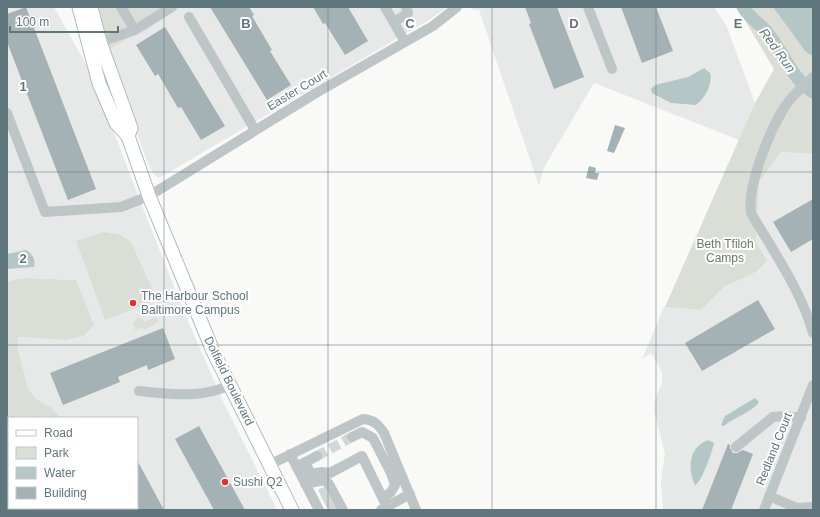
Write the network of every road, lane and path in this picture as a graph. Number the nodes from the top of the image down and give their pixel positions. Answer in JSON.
{"nodes":[{"id":1,"x":79,"y":7,"type":"edge"},
{"id":2,"x":91,"y":7,"type":"edge"},
{"id":3,"x":121,"y":7,"type":"edge"},
{"id":4,"x":172,"y":7,"type":"edge"},
{"id":5,"x":385,"y":7,"type":"edge"},
{"id":6,"x":406,"y":7,"type":"edge"},
{"id":7,"x":456,"y":7,"type":"edge"},
{"id":8,"x":588,"y":7,"type":"edge"},
{"id":9,"x":189,"y":17,"type":"dead end"},
{"id":10,"x":394,"y":22,"type":"junction"},
{"id":11,"x":135,"y":30,"type":"junction"},
{"id":12,"x":100,"y":42,"type":"junction"},
{"id":13,"x":406,"y":42,"type":"junction"},
{"id":14,"x":612,"y":69,"type":"dead end"},
{"id":15,"x":807,"y":82,"type":"edge"},
{"id":16,"x":7,"y":112,"type":"edge"},
{"id":17,"x":255,"y":130,"type":"junction"},
{"id":18,"x":128,"y":136,"type":"junction"},
{"id":19,"x":149,"y":196,"type":"junction"},
{"id":20,"x":813,"y":333,"type":"edge"},
{"id":21,"x":230,"y":385,"type":"junction"},
{"id":22,"x":813,"y":385,"type":"edge"},
{"id":23,"x":139,"y":391,"type":"dead end"},
{"id":24,"x":801,"y":418,"type":"junction"},
{"id":25,"x":363,"y":419,"type":"junction"},
{"id":26,"x":362,"y":432,"type":"junction"},
{"id":27,"x":352,"y":437,"type":"tunnel mouth"},
{"id":28,"x":736,"y":447,"type":"dead end"},
{"id":29,"x":290,"y":454,"type":"junction"},
{"id":30,"x":317,"y":456,"type":"tunnel mouth"},
{"id":31,"x":269,"y":464,"type":"junction"},
{"id":32,"x":301,"y":464,"type":"junction"},
{"id":33,"x":305,"y":484,"type":"junction"},
{"id":34,"x":410,"y":494,"type":"junction"},
{"id":35,"x":769,"y":496,"type":"junction"},
{"id":36,"x":329,"y":502,"type":"edge"},
{"id":37,"x":384,"y":505,"type":"edge"},
{"id":38,"x":813,"y":507,"type":"edge"},
{"id":39,"x":292,"y":510,"type":"edge"},
{"id":40,"x":416,"y":510,"type":"edge"},
{"id":41,"x":764,"y":510,"type":"edge"}],
"edges":[{"from":1,"to":18,"type":"main road","name":"Dolfield Boulevard"},
{"from":2,"to":12,"type":"main road","name":"Dolfield Boulevard"},
{"from":3,"to":11,"type":"street"},
{"from":4,"to":11,"type":"street"},
{"from":5,"to":10,"type":"street"},
{"from":6,"to":10,"type":"street"},
{"from":7,"to":13,"type":"street","name":"Easter Court"},
{"from":8,"to":14,"type":"street"},
{"from":9,"to":17,"type":"street"},
{"from":10,"to":13,"type":"street"},
{"from":11,"to":12,"type":"street"},
{"from":12,"to":18,"type":"main road","name":"Dolfield Boulevard"},
{"from":13,"to":17,"type":"street","name":"Easter Court"},
{"from":15,"to":20,"type":"street"},
{"from":16,"to":19,"type":"street","name":"Easter Court"},
{"from":17,"to":19,"type":"street","name":"Easter Court"},
{"from":18,"to":19,"type":"main road","name":"Dolfield Boulevard"},
{"from":19,"to":21,"type":"main road","name":"Dolfield Boulevard"},
{"from":21,"to":23,"type":"street"},
{"from":21,"to":31,"type":"main road","name":"Dolfield Boulevard"},
{"from":22,"to":24,"type":"street","name":"Redland Court"},
{"from":24,"to":28,"type":"street"},
{"from":24,"to":35,"type":"street","name":"Redland Court"},
{"from":25,"to":26,"type":"street"},
{"from":25,"to":29,"type":"street"},
{"from":25,"to":34,"type":"street"},
{"from":26,"to":27,"type":"street"},
{"from":26,"to":37,"type":"street"},
{"from":29,"to":31,"type":"street"},
{"from":29,"to":32,"type":"street"},
{"from":30,"to":32,"type":"street"},
{"from":31,"to":39,"type":"main road","name":"Dolfield Boulevard"},
{"from":32,"to":33,"type":"street"},
{"from":32,"to":37,"type":"street"},
{"from":33,"to":36,"type":"street"},
{"from":33,"to":36,"type":"street"},
{"from":34,"to":37,"type":"street"},
{"from":34,"to":40,"type":"street"},
{"from":35,"to":38,"type":"street"},
{"from":35,"to":41,"type":"street","name":"Redland Court"}]}
